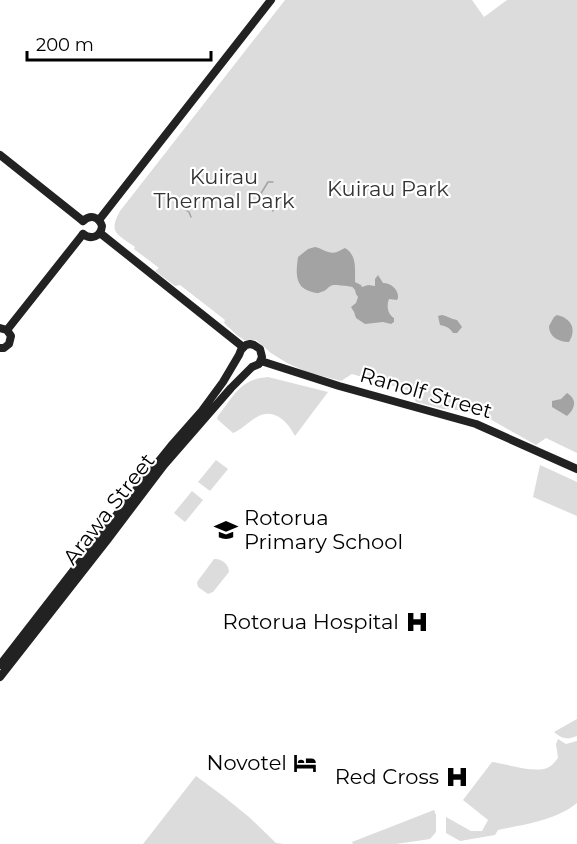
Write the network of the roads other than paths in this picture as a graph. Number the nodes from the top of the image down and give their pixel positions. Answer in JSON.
{"nodes":[{"id":1,"x":272,"y":0,"type":"edge"},
{"id":2,"x":0,"y":155,"type":"edge"},
{"id":3,"x":83,"y":220,"type":"junction"},
{"id":4,"x":99,"y":220,"type":"junction"},
{"id":5,"x":100,"y":233,"type":"junction"},
{"id":6,"x":83,"y":234,"type":"junction"},
{"id":7,"x":3,"y":329,"type":"edge"},
{"id":8,"x":0,"y":348,"type":"edge"},
{"id":9,"x":241,"y":351,"type":"junction"},
{"id":10,"x":261,"y":361,"type":"junction"},
{"id":11,"x":252,"y":367,"type":"junction"},
{"id":12,"x":577,"y":469,"type":"edge"},
{"id":13,"x":0,"y":665,"type":"edge"},
{"id":14,"x":0,"y":677,"type":"edge"}],
"edges":[{"from":1,"to":4,"type":"main road"},
{"from":2,"to":3,"type":"main road"},
{"from":3,"to":4,"type":"main road"},
{"from":3,"to":6,"type":"main road"},
{"from":4,"to":5,"type":"main road"},
{"from":5,"to":6,"type":"main road"},
{"from":5,"to":9,"type":"main road"},
{"from":6,"to":7,"type":"main road"},
{"from":7,"to":8,"type":"main road"},
{"from":9,"to":10,"type":"main road"},
{"from":9,"to":11,"type":"main road"},
{"from":9,"to":13,"type":"main road","name":"Arawa Street"},
{"from":10,"to":11,"type":"main road"},
{"from":10,"to":12,"type":"main road","name":"Ranolf Street"},
{"from":11,"to":14,"type":"main road","name":"Arawa Street"}]}
